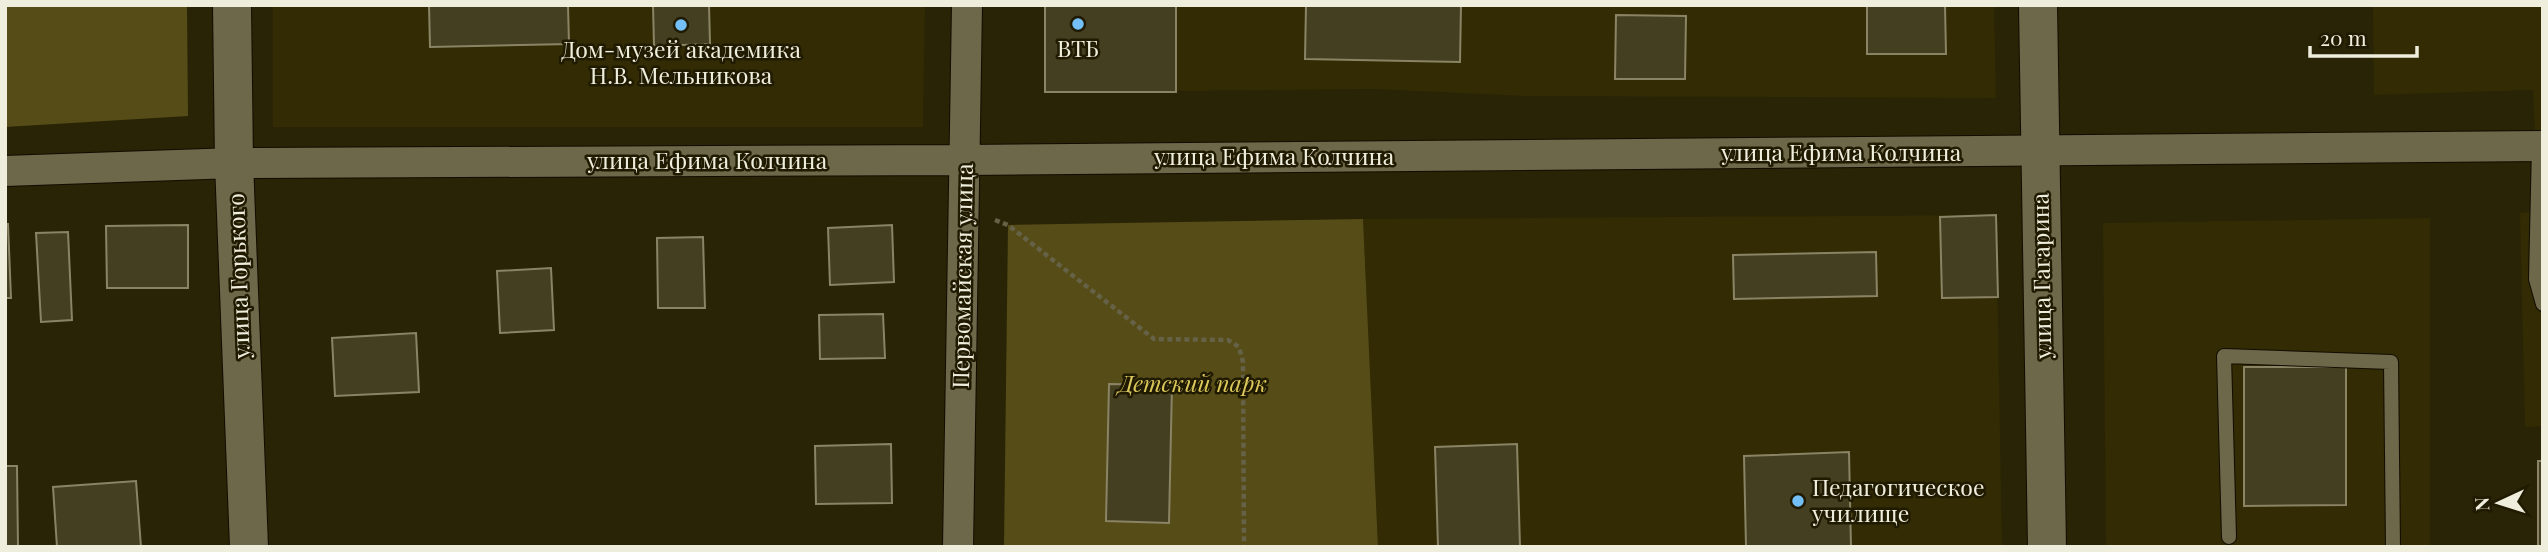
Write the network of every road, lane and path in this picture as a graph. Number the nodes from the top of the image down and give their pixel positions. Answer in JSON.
{"nodes":[{"id":1,"x":232,"y":5,"type":"edge"},
{"id":2,"x":967,"y":5,"type":"edge"},
{"id":3,"x":2038,"y":5,"type":"edge"},
{"id":4,"x":2541,"y":146,"type":"edge"},
{"id":5,"x":2039,"y":151,"type":"junction"},
{"id":6,"x":966,"y":160,"type":"junction"},
{"id":7,"x":234,"y":163,"type":"junction"},
{"id":8,"x":5,"y":171,"type":"edge"},
{"id":9,"x":965,"y":208,"type":"junction"},
{"id":10,"x":2543,"y":304,"type":"edge"},
{"id":11,"x":2229,"y":537,"type":"dead end"},
{"id":12,"x":249,"y":547,"type":"edge"},
{"id":13,"x":958,"y":547,"type":"edge"},
{"id":14,"x":1244,"y":547,"type":"edge"},
{"id":15,"x":2047,"y":547,"type":"edge"},
{"id":16,"x":2393,"y":547,"type":"edge"}],
"edges":[{"from":1,"to":7,"type":"street","name":"улица Горького"},
{"from":2,"to":6,"type":"street","name":"Первомайская улица"},
{"from":3,"to":5,"type":"street","name":"улица Гагарина"},
{"from":4,"to":5,"type":"street","name":"улица Ефима Колчина"},
{"from":4,"to":10,"type":"lane"},
{"from":5,"to":6,"type":"street","name":"улица Ефима Колчина"},
{"from":5,"to":15,"type":"street","name":"улица Гагарина"},
{"from":6,"to":7,"type":"street","name":"улица Ефима Колчина"},
{"from":6,"to":9,"type":"street","name":"Первомайская улица"},
{"from":7,"to":8,"type":"street","name":"улица Ефима Колчина"},
{"from":7,"to":12,"type":"street","name":"улица Горького"},
{"from":9,"to":13,"type":"street","name":"Первомайская улица"},
{"from":9,"to":14,"type":"path"},
{"from":11,"to":16,"type":"lane"}]}
